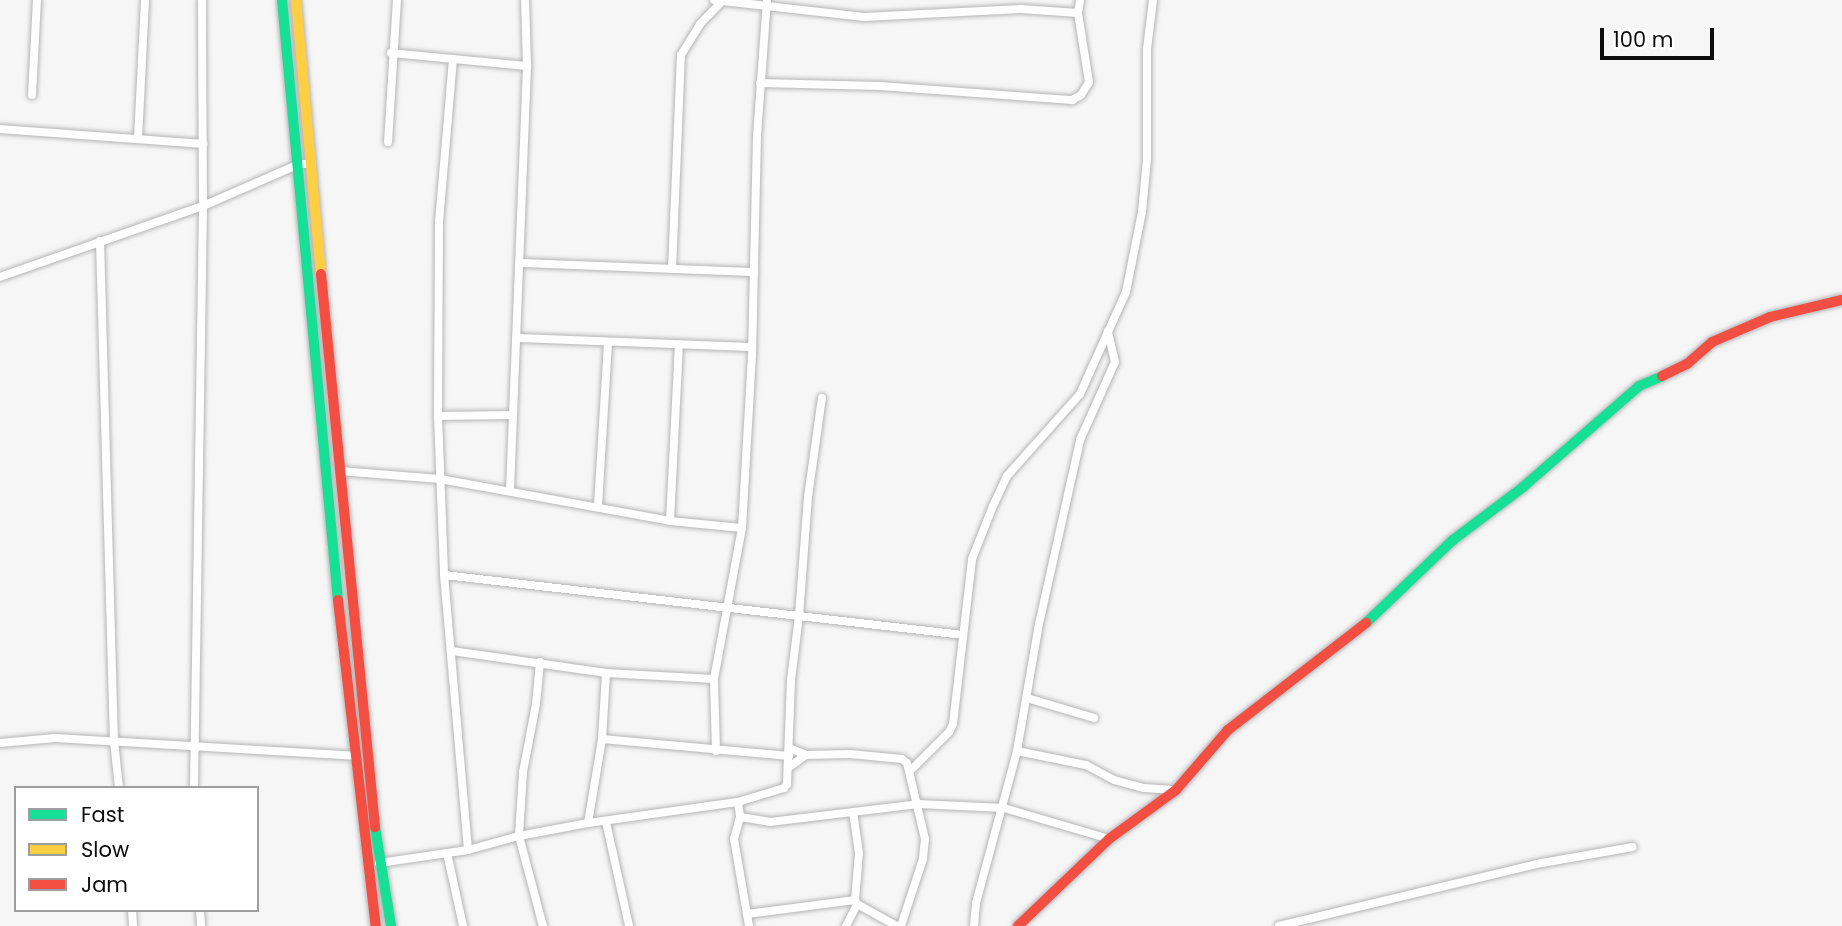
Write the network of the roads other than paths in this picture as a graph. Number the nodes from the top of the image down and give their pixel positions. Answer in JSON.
{"nodes":[{"id":1,"x":37,"y":0,"type":"edge"},
{"id":2,"x":145,"y":0,"type":"edge"},
{"id":3,"x":202,"y":0,"type":"edge"},
{"id":4,"x":282,"y":0,"type":"edge"},
{"id":5,"x":296,"y":0,"type":"edge"},
{"id":6,"x":397,"y":0,"type":"edge"},
{"id":7,"x":525,"y":0,"type":"edge"},
{"id":8,"x":1080,"y":0,"type":"edge"},
{"id":9,"x":1153,"y":0,"type":"edge"},
{"id":10,"x":718,"y":1,"type":"edge"},
{"id":11,"x":767,"y":3,"type":"edge"},
{"id":12,"x":1078,"y":13,"type":"junction"},
{"id":13,"x":391,"y":53,"type":"junction"},
{"id":14,"x":453,"y":60,"type":"junction"},
{"id":15,"x":527,"y":66,"type":"junction"},
{"id":16,"x":760,"y":83,"type":"junction"},
{"id":17,"x":32,"y":95,"type":"dead end"},
{"id":18,"x":0,"y":129,"type":"edge"},
{"id":19,"x":138,"y":139,"type":"junction"},
{"id":20,"x":388,"y":142,"type":"dead end"},
{"id":21,"x":203,"y":144,"type":"junction"},
{"id":22,"x":299,"y":164,"type":"junction"},
{"id":23,"x":312,"y":164,"type":"junction"},
{"id":24,"x":203,"y":206,"type":"junction"},
{"id":25,"x":100,"y":241,"type":"junction"},
{"id":26,"x":520,"y":263,"type":"junction"},
{"id":27,"x":672,"y":269,"type":"junction"},
{"id":28,"x":754,"y":272,"type":"junction"},
{"id":29,"x":0,"y":276,"type":"edge"},
{"id":30,"x":1842,"y":300,"type":"edge"},
{"id":31,"x":1108,"y":331,"type":"junction"},
{"id":32,"x":517,"y":338,"type":"junction"},
{"id":33,"x":608,"y":342,"type":"junction"},
{"id":34,"x":680,"y":344,"type":"junction"},
{"id":35,"x":752,"y":347,"type":"junction"},
{"id":36,"x":822,"y":398,"type":"dead end"},
{"id":37,"x":513,"y":415,"type":"junction"},
{"id":38,"x":438,"y":416,"type":"junction"},
{"id":39,"x":340,"y":471,"type":"junction"},
{"id":40,"x":440,"y":479,"type":"junction"},
{"id":41,"x":510,"y":490,"type":"junction"},
{"id":42,"x":598,"y":506,"type":"junction"},
{"id":43,"x":670,"y":521,"type":"junction"},
{"id":44,"x":742,"y":528,"type":"junction"},
{"id":45,"x":444,"y":575,"type":"junction"},
{"id":46,"x":728,"y":606,"type":"junction"},
{"id":47,"x":799,"y":616,"type":"junction"},
{"id":48,"x":962,"y":635,"type":"junction"},
{"id":49,"x":453,"y":652,"type":"junction"},
{"id":50,"x":540,"y":662,"type":"junction"},
{"id":51,"x":606,"y":673,"type":"junction"},
{"id":52,"x":715,"y":679,"type":"junction"},
{"id":53,"x":1027,"y":698,"type":"junction"},
{"id":54,"x":1094,"y":718,"type":"dead end"},
{"id":55,"x":602,"y":739,"type":"junction"},
{"id":56,"x":114,"y":741,"type":"junction"},
{"id":57,"x":0,"y":743,"type":"edge"},
{"id":58,"x":193,"y":745,"type":"junction"},
{"id":59,"x":716,"y":751,"type":"junction"},
{"id":60,"x":1017,"y":751,"type":"junction"},
{"id":61,"x":789,"y":752,"type":"junction"},
{"id":62,"x":806,"y":755,"type":"junction"},
{"id":63,"x":354,"y":756,"type":"junction"},
{"id":64,"x":788,"y":768,"type":"junction"},
{"id":65,"x":911,"y":770,"type":"junction"},
{"id":66,"x":362,"y":773,"type":"junction"},
{"id":67,"x":119,"y":786,"type":"edge"},
{"id":68,"x":194,"y":786,"type":"edge"},
{"id":69,"x":1176,"y":790,"type":"junction"},
{"id":70,"x":738,"y":802,"type":"junction"},
{"id":71,"x":918,"y":804,"type":"junction"},
{"id":72,"x":1004,"y":808,"type":"junction"},
{"id":73,"x":853,"y":812,"type":"junction"},
{"id":74,"x":740,"y":817,"type":"junction"},
{"id":75,"x":606,"y":822,"type":"junction"},
{"id":76,"x":588,"y":823,"type":"junction"},
{"id":77,"x":519,"y":836,"type":"junction"},
{"id":78,"x":1109,"y":839,"type":"junction"},
{"id":79,"x":1633,"y":847,"type":"dead end"},
{"id":80,"x":468,"y":850,"type":"junction"},
{"id":81,"x":447,"y":853,"type":"junction"},
{"id":82,"x":379,"y":863,"type":"junction"},
{"id":83,"x":856,"y":902,"type":"junction"},
{"id":84,"x":747,"y":914,"type":"junction"},
{"id":85,"x":376,"y":926,"type":"edge"},
{"id":86,"x":391,"y":926,"type":"edge"},
{"id":87,"x":463,"y":926,"type":"edge"},
{"id":88,"x":543,"y":926,"type":"edge"},
{"id":89,"x":629,"y":926,"type":"edge"},
{"id":90,"x":749,"y":926,"type":"edge"},
{"id":91,"x":846,"y":926,"type":"edge"},
{"id":92,"x":899,"y":926,"type":"edge"},
{"id":93,"x":974,"y":926,"type":"edge"},
{"id":94,"x":1017,"y":926,"type":"edge"},
{"id":95,"x":1279,"y":926,"type":"edge"}],
"edges":[{"from":1,"to":17,"type":"street"},
{"from":2,"to":19,"type":"street"},
{"from":3,"to":21,"type":"street"},
{"from":4,"to":22,"type":"main road"},
{"from":5,"to":23,"type":"main road"},
{"from":6,"to":13,"type":"street"},
{"from":7,"to":15,"type":"street"},
{"from":8,"to":12,"type":"street"},
{"from":9,"to":31,"type":"street"},
{"from":10,"to":11,"type":"street"},
{"from":10,"to":27,"type":"street"},
{"from":11,"to":12,"type":"street"},
{"from":11,"to":16,"type":"street"},
{"from":12,"to":16,"type":"street"},
{"from":13,"to":14,"type":"street"},
{"from":13,"to":20,"type":"street"},
{"from":14,"to":15,"type":"street"},
{"from":14,"to":38,"type":"street"},
{"from":15,"to":26,"type":"street"},
{"from":16,"to":28,"type":"street"},
{"from":18,"to":19,"type":"street"},
{"from":19,"to":21,"type":"street"},
{"from":21,"to":24,"type":"street"},
{"from":22,"to":23,"type":"street"},
{"from":22,"to":24,"type":"street"},
{"from":22,"to":63,"type":"main road"},
{"from":23,"to":39,"type":"main road"},
{"from":24,"to":25,"type":"street"},
{"from":24,"to":58,"type":"street"},
{"from":25,"to":29,"type":"street"},
{"from":25,"to":56,"type":"street"},
{"from":26,"to":27,"type":"street"},
{"from":26,"to":32,"type":"street"},
{"from":27,"to":28,"type":"street"},
{"from":28,"to":35,"type":"street"},
{"from":30,"to":69,"type":"main road"},
{"from":31,"to":48,"type":"street"},
{"from":31,"to":53,"type":"street"},
{"from":32,"to":33,"type":"street"},
{"from":32,"to":37,"type":"street"},
{"from":33,"to":34,"type":"street"},
{"from":33,"to":42,"type":"street"},
{"from":34,"to":35,"type":"street"},
{"from":34,"to":43,"type":"street"},
{"from":35,"to":44,"type":"street"},
{"from":36,"to":47,"type":"street"},
{"from":37,"to":38,"type":"street"},
{"from":37,"to":41,"type":"street"},
{"from":38,"to":40,"type":"street"},
{"from":39,"to":40,"type":"street"},
{"from":39,"to":66,"type":"main road"},
{"from":40,"to":41,"type":"street"},
{"from":40,"to":45,"type":"street"},
{"from":41,"to":42,"type":"street"},
{"from":42,"to":43,"type":"street"},
{"from":43,"to":44,"type":"street"},
{"from":44,"to":46,"type":"street"},
{"from":45,"to":46,"type":"street"},
{"from":45,"to":49,"type":"street"},
{"from":46,"to":47,"type":"street"},
{"from":46,"to":52,"type":"street"},
{"from":47,"to":48,"type":"street"},
{"from":47,"to":61,"type":"street"},
{"from":48,"to":65,"type":"street"},
{"from":49,"to":50,"type":"street"},
{"from":49,"to":80,"type":"street"},
{"from":50,"to":51,"type":"street"},
{"from":50,"to":77,"type":"street"},
{"from":51,"to":52,"type":"street"},
{"from":51,"to":55,"type":"street"},
{"from":52,"to":59,"type":"street"},
{"from":53,"to":54,"type":"street"},
{"from":53,"to":60,"type":"street"},
{"from":55,"to":59,"type":"street"},
{"from":55,"to":76,"type":"street"},
{"from":56,"to":57,"type":"street"},
{"from":56,"to":58,"type":"street"},
{"from":56,"to":67,"type":"street"},
{"from":58,"to":63,"type":"street"},
{"from":58,"to":68,"type":"street"},
{"from":59,"to":61,"type":"street"},
{"from":60,"to":69,"type":"street"},
{"from":60,"to":72,"type":"street"},
{"from":61,"to":62,"type":"street"},
{"from":61,"to":64,"type":"street"},
{"from":62,"to":64,"type":"street"},
{"from":62,"to":65,"type":"street"},
{"from":63,"to":66,"type":"main road"},
{"from":64,"to":70,"type":"street"},
{"from":65,"to":71,"type":"street"},
{"from":66,"to":82,"type":"main road"},
{"from":66,"to":85,"type":"main road"},
{"from":69,"to":78,"type":"main road"},
{"from":70,"to":74,"type":"street"},
{"from":70,"to":75,"type":"street"},
{"from":71,"to":72,"type":"street"},
{"from":71,"to":73,"type":"street"},
{"from":71,"to":92,"type":"street"},
{"from":72,"to":78,"type":"street"},
{"from":72,"to":93,"type":"street"},
{"from":73,"to":74,"type":"street"},
{"from":73,"to":83,"type":"street"},
{"from":74,"to":84,"type":"street"},
{"from":75,"to":76,"type":"street"},
{"from":75,"to":89,"type":"street"},
{"from":76,"to":77,"type":"street"},
{"from":77,"to":80,"type":"street"},
{"from":77,"to":88,"type":"street"},
{"from":78,"to":94,"type":"main road"},
{"from":79,"to":95,"type":"street"},
{"from":80,"to":81,"type":"street"},
{"from":81,"to":82,"type":"street"},
{"from":81,"to":87,"type":"street"},
{"from":82,"to":86,"type":"main road"},
{"from":83,"to":84,"type":"street"},
{"from":83,"to":91,"type":"street"},
{"from":83,"to":92,"type":"street"},
{"from":84,"to":90,"type":"street"}]}
